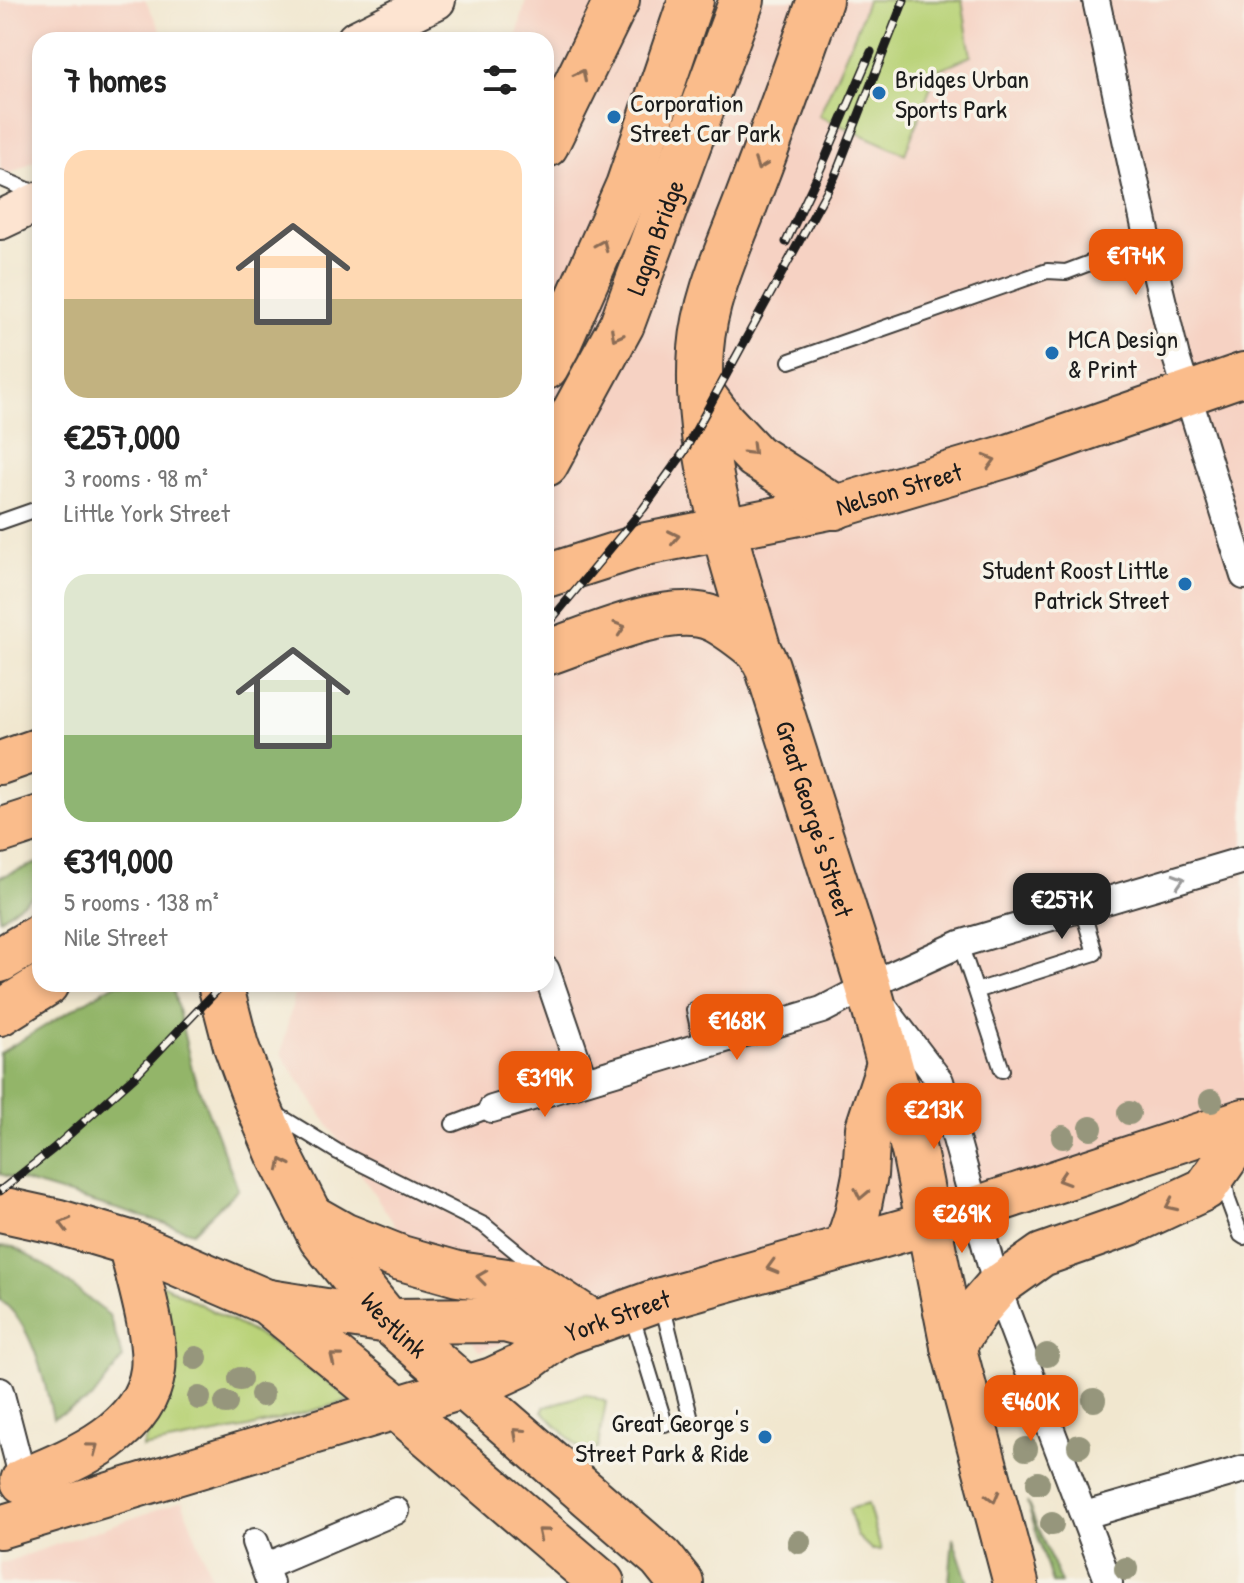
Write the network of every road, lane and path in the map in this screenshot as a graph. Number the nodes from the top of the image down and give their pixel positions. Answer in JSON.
{"nodes":[{"id":1,"x":436,"y":0,"type":"edge"},
{"id":2,"x":617,"y":0,"type":"edge"},
{"id":3,"x":691,"y":0,"type":"edge"},
{"id":4,"x":742,"y":0,"type":"edge"},
{"id":5,"x":820,"y":0,"type":"edge"},
{"id":6,"x":1096,"y":0,"type":"edge"},
{"id":7,"x":372,"y":32,"type":"edge"},
{"id":8,"x":554,"y":129,"type":"edge"},
{"id":9,"x":0,"y":178,"type":"edge"},
{"id":10,"x":32,"y":194,"type":"edge"},
{"id":11,"x":32,"y":202,"type":"edge"},
{"id":12,"x":0,"y":220,"type":"edge"},
{"id":13,"x":1148,"y":241,"type":"junction"},
{"id":14,"x":554,"y":352,"type":"edge"},
{"id":15,"x":790,"y":361,"type":"dead end"},
{"id":16,"x":1244,"y":374,"type":"edge"},
{"id":17,"x":700,"y":391,"type":"junction"},
{"id":18,"x":1186,"y":392,"type":"junction"},
{"id":19,"x":554,"y":449,"type":"edge"},
{"id":20,"x":835,"y":507,"type":"junction"},
{"id":21,"x":32,"y":511,"type":"edge"},
{"id":22,"x":0,"y":522,"type":"edge"},
{"id":23,"x":724,"y":527,"type":"junction"},
{"id":24,"x":554,"y":573,"type":"edge"},
{"id":25,"x":1244,"y":576,"type":"edge"},
{"id":26,"x":554,"y":650,"type":"edge"},
{"id":27,"x":759,"y":651,"type":"junction"},
{"id":28,"x":32,"y":752,"type":"edge"},
{"id":29,"x":0,"y":763,"type":"edge"},
{"id":30,"x":32,"y":821,"type":"edge"},
{"id":31,"x":0,"y":831,"type":"edge"},
{"id":32,"x":1244,"y":860,"type":"edge"},
{"id":33,"x":1082,"y":909,"type":"junction"},
{"id":34,"x":32,"y":941,"type":"edge"},
{"id":35,"x":960,"y":944,"type":"junction"},
{"id":36,"x":0,"y":960,"type":"edge"},
{"id":37,"x":868,"y":986,"type":"junction"},
{"id":38,"x":976,"y":991,"type":"junction"},
{"id":39,"x":33,"y":992,"type":"edge"},
{"id":40,"x":222,"y":992,"type":"edge"},
{"id":41,"x":554,"y":992,"type":"edge"},
{"id":42,"x":694,"y":1010,"type":"dead end"},
{"id":43,"x":0,"y":1013,"type":"edge"},
{"id":44,"x":702,"y":1046,"type":"junction"},
{"id":45,"x":889,"y":1064,"type":"junction"},
{"id":46,"x":1002,"y":1070,"type":"dead end"},
{"id":47,"x":584,"y":1081,"type":"junction"},
{"id":48,"x":256,"y":1100,"type":"junction"},
{"id":49,"x":492,"y":1109,"type":"joint"},
{"id":50,"x":453,"y":1124,"type":"dead end"},
{"id":51,"x":1234,"y":1141,"type":"edge"},
{"id":52,"x":0,"y":1209,"type":"edge"},
{"id":53,"x":974,"y":1209,"type":"junction"},
{"id":54,"x":308,"y":1215,"type":"junction"},
{"id":55,"x":930,"y":1223,"type":"junction"},
{"id":56,"x":1244,"y":1237,"type":"edge"},
{"id":57,"x":130,"y":1243,"type":"junction"},
{"id":58,"x":847,"y":1245,"type":"junction"},
{"id":59,"x":997,"y":1287,"type":"junction"},
{"id":60,"x":267,"y":1302,"type":"junction"},
{"id":61,"x":600,"y":1313,"type":"junction"},
{"id":62,"x":388,"y":1321,"type":"junction"},
{"id":63,"x":953,"y":1346,"type":"junction"},
{"id":64,"x":463,"y":1388,"type":"junction"},
{"id":65,"x":0,"y":1391,"type":"edge"},
{"id":66,"x":396,"y":1407,"type":"junction"},
{"id":67,"x":690,"y":1416,"type":"dead end"},
{"id":68,"x":665,"y":1424,"type":"dead end"},
{"id":69,"x":1244,"y":1469,"type":"edge"},
{"id":70,"x":14,"y":1503,"type":"edge"},
{"id":71,"x":396,"y":1511,"type":"dead end"},
{"id":72,"x":1085,"y":1515,"type":"junction"},
{"id":73,"x":263,"y":1564,"type":"edge"},
{"id":74,"x":602,"y":1583,"type":"edge"},
{"id":75,"x":681,"y":1583,"type":"edge"},
{"id":76,"x":1016,"y":1583,"type":"edge"},
{"id":77,"x":1109,"y":1583,"type":"edge"}],
"edges":[{"from":1,"to":7,"type":"street"},
{"from":8,"to":2,"type":"highway","one_way":true},
{"from":14,"to":3,"type":"highway","name":"Lagan Bridge","one_way":true},
{"from":4,"to":19,"type":"highway","name":"Lagan Bridge","one_way":true},
{"from":5,"to":17,"type":"highway","name":"Great George's Street","one_way":true},
{"from":6,"to":13,"type":"street"},
{"from":9,"to":10,"type":"lane"},
{"from":11,"to":12,"type":"street"},
{"from":13,"to":15,"type":"lane"},
{"from":13,"to":18,"type":"street"},
{"from":16,"to":18,"type":"main road","name":"Nelson Street"},
{"from":17,"to":20,"type":"highway","one_way":true},
{"from":17,"to":23,"type":"highway","name":"Great George's Street"},
{"from":20,"to":18,"type":"main road","name":"Nelson Street","one_way":true},
{"from":18,"to":25,"type":"street"},
{"from":20,"to":23,"type":"main road","name":"Nelson Street"},
{"from":21,"to":22,"type":"lane"},
{"from":24,"to":23,"type":"main road","name":"Nelson Street","one_way":true},
{"from":23,"to":27,"type":"highway","name":"Great George's Street"},
{"from":26,"to":27,"type":"highway","one_way":true},
{"from":27,"to":37,"type":"highway","name":"Great George's Street"},
{"from":28,"to":29,"type":"main road"},
{"from":30,"to":31,"type":"highway"},
{"from":33,"to":32,"type":"street","one_way":true},
{"from":33,"to":35,"type":"street"},
{"from":33,"to":38,"type":"lane"},
{"from":34,"to":36,"type":"highway"},
{"from":35,"to":37,"type":"street"},
{"from":35,"to":38,"type":"lane"},
{"from":37,"to":44,"type":"street"},
{"from":37,"to":45,"type":"highway","name":"Great George's Street"},
{"from":37,"to":53,"type":"street","name":"Great George's Street"},
{"from":38,"to":46,"type":"lane"},
{"from":39,"to":43,"type":"highway"},
{"from":40,"to":48,"type":"highway","name":"Westlink"},
{"from":41,"to":47,"type":"street"},
{"from":42,"to":44,"type":"lane"},
{"from":44,"to":47,"type":"street"},
{"from":45,"to":55,"type":"highway","name":"Great George's Street"},
{"from":45,"to":58,"type":"highway","one_way":true},
{"from":47,"to":49,"type":"street"},
{"from":54,"to":48,"type":"highway","name":"Westlink","one_way":true},
{"from":48,"to":61,"type":"lane"},
{"from":49,"to":50,"type":"lane"},
{"from":51,"to":53,"type":"main road","name":"York Street","one_way":true},
{"from":51,"to":56,"type":"lane"},
{"from":51,"to":59,"type":"main road","one_way":true},
{"from":57,"to":52,"type":"highway","one_way":true},
{"from":53,"to":55,"type":"main road","name":"York Street"},
{"from":53,"to":59,"type":"street","name":"Great George's Street"},
{"from":61,"to":54,"type":"highway","one_way":true},
{"from":54,"to":62,"type":"highway","name":"Westlink"},
{"from":55,"to":58,"type":"main road","name":"York Street"},
{"from":55,"to":63,"type":"highway"},
{"from":57,"to":60,"type":"highway"},
{"from":70,"to":57,"type":"highway","one_way":true},
{"from":58,"to":61,"type":"main road","name":"York Street","one_way":true},
{"from":59,"to":63,"type":"highway"},
{"from":59,"to":72,"type":"street","name":"Great George's Street"},
{"from":60,"to":62,"type":"highway"},
{"from":66,"to":60,"type":"highway","one_way":true},
{"from":61,"to":62,"type":"highway"},
{"from":61,"to":64,"type":"main road","name":"York Street"},
{"from":61,"to":67,"type":"lane"},
{"from":61,"to":68,"type":"lane"},
{"from":62,"to":64,"type":"highway","name":"Westlink"},
{"from":63,"to":76,"type":"highway","one_way":true},
{"from":64,"to":66,"type":"main road","name":"York Street"},
{"from":75,"to":64,"type":"highway","name":"Westlink","one_way":true},
{"from":65,"to":70,"type":"street"},
{"from":66,"to":70,"type":"main road","name":"York Street"},
{"from":74,"to":66,"type":"highway","one_way":true},
{"from":69,"to":72,"type":"street"},
{"from":71,"to":73,"type":"street"},
{"from":72,"to":77,"type":"street","name":"Great George's Street"}]}
